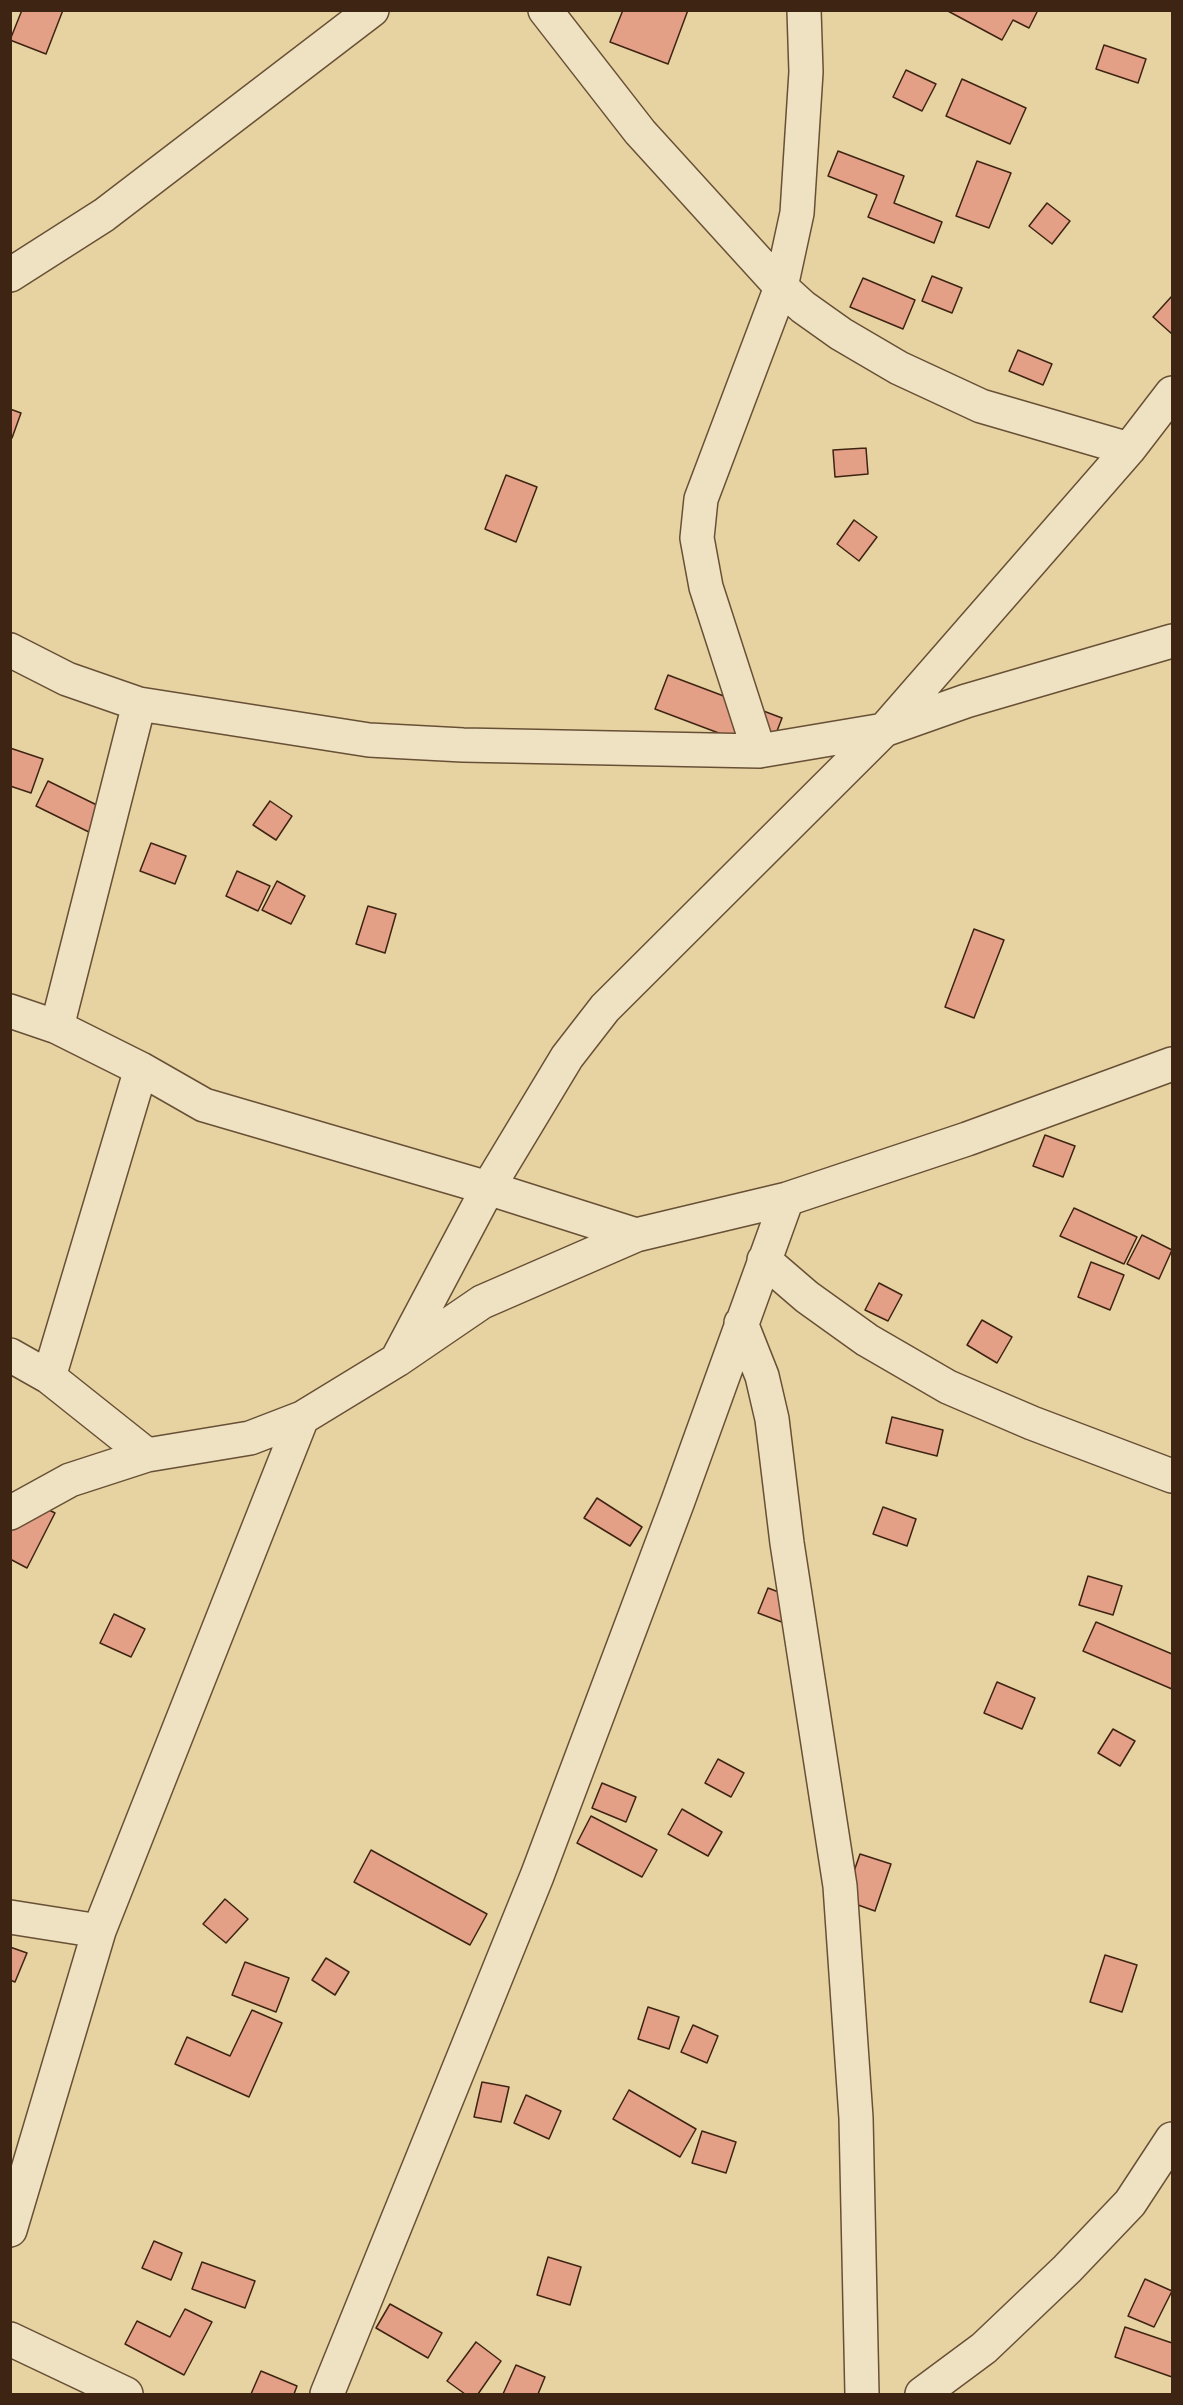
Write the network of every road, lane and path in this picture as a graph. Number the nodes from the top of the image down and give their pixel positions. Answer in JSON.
{"nodes":[{"id":1,"x":372,"y":10,"type":"edge"},
{"id":2,"x":545,"y":10,"type":"edge"},
{"id":3,"x":804,"y":10,"type":"edge"},
{"id":4,"x":10,"y":275,"type":"edge"},
{"id":5,"x":781,"y":287,"type":"junction"},
{"id":6,"x":1173,"y":393,"type":"edge"},
{"id":7,"x":1129,"y":449,"type":"junction"},
{"id":8,"x":1173,"y":641,"type":"edge"},
{"id":9,"x":10,"y":650,"type":"edge"},
{"id":10,"x":139,"y":704,"type":"junction"},
{"id":11,"x":884,"y":730,"type":"junction"},
{"id":12,"x":759,"y":751,"type":"junction"},
{"id":13,"x":10,"y":1011,"type":"edge"},
{"id":14,"x":57,"y":1027,"type":"junction"},
{"id":15,"x":1173,"y":1064,"type":"edge"},
{"id":16,"x":141,"y":1069,"type":"junction"},
{"id":17,"x":488,"y":1188,"type":"junction"},
{"id":18,"x":787,"y":1199,"type":"junction"},
{"id":19,"x":636,"y":1235,"type":"junction"},
{"id":20,"x":764,"y":1260,"type":"junction"},
{"id":21,"x":741,"y":1323,"type":"junction"},
{"id":22,"x":10,"y":1356,"type":"edge"},
{"id":23,"x":397,"y":1360,"type":"junction"},
{"id":24,"x":49,"y":1377,"type":"junction"},
{"id":25,"x":302,"y":1418,"type":"junction"},
{"id":26,"x":147,"y":1455,"type":"junction"},
{"id":27,"x":1173,"y":1476,"type":"edge"},
{"id":28,"x":10,"y":1513,"type":"edge"},
{"id":29,"x":10,"y":1917,"type":"edge"},
{"id":30,"x":99,"y":1932,"type":"junction"},
{"id":31,"x":1173,"y":2139,"type":"edge"},
{"id":32,"x":10,"y":2230,"type":"edge"},
{"id":33,"x":10,"y":2339,"type":"edge"},
{"id":34,"x":126,"y":2394,"type":"edge"},
{"id":35,"x":327,"y":2394,"type":"edge"},
{"id":36,"x":862,"y":2394,"type":"edge"},
{"id":37,"x":922,"y":2394,"type":"edge"}],
"edges":[{"from":1,"to":4,"type":"street"},
{"from":2,"to":5,"type":"street"},
{"from":3,"to":5,"type":"street"},
{"from":5,"to":7,"type":"street"},
{"from":5,"to":12,"type":"street"},
{"from":6,"to":7,"type":"street"},
{"from":7,"to":11,"type":"street"},
{"from":8,"to":11,"type":"street"},
{"from":9,"to":10,"type":"street"},
{"from":10,"to":12,"type":"street"},
{"from":10,"to":14,"type":"street"},
{"from":11,"to":12,"type":"street"},
{"from":11,"to":17,"type":"street"},
{"from":13,"to":14,"type":"street"},
{"from":14,"to":16,"type":"street"},
{"from":15,"to":18,"type":"street"},
{"from":16,"to":17,"type":"street"},
{"from":16,"to":24,"type":"street"},
{"from":17,"to":19,"type":"street"},
{"from":17,"to":23,"type":"street"},
{"from":18,"to":19,"type":"street"},
{"from":18,"to":20,"type":"street"},
{"from":19,"to":23,"type":"street"},
{"from":20,"to":21,"type":"street"},
{"from":20,"to":27,"type":"street"},
{"from":21,"to":35,"type":"street"},
{"from":21,"to":36,"type":"street"},
{"from":22,"to":24,"type":"street"},
{"from":23,"to":25,"type":"street"},
{"from":24,"to":26,"type":"street"},
{"from":25,"to":26,"type":"street"},
{"from":25,"to":30,"type":"street"},
{"from":26,"to":28,"type":"street"},
{"from":29,"to":30,"type":"street"},
{"from":30,"to":32,"type":"street"},
{"from":31,"to":37,"type":"street"},
{"from":33,"to":34,"type":"street"}]}
